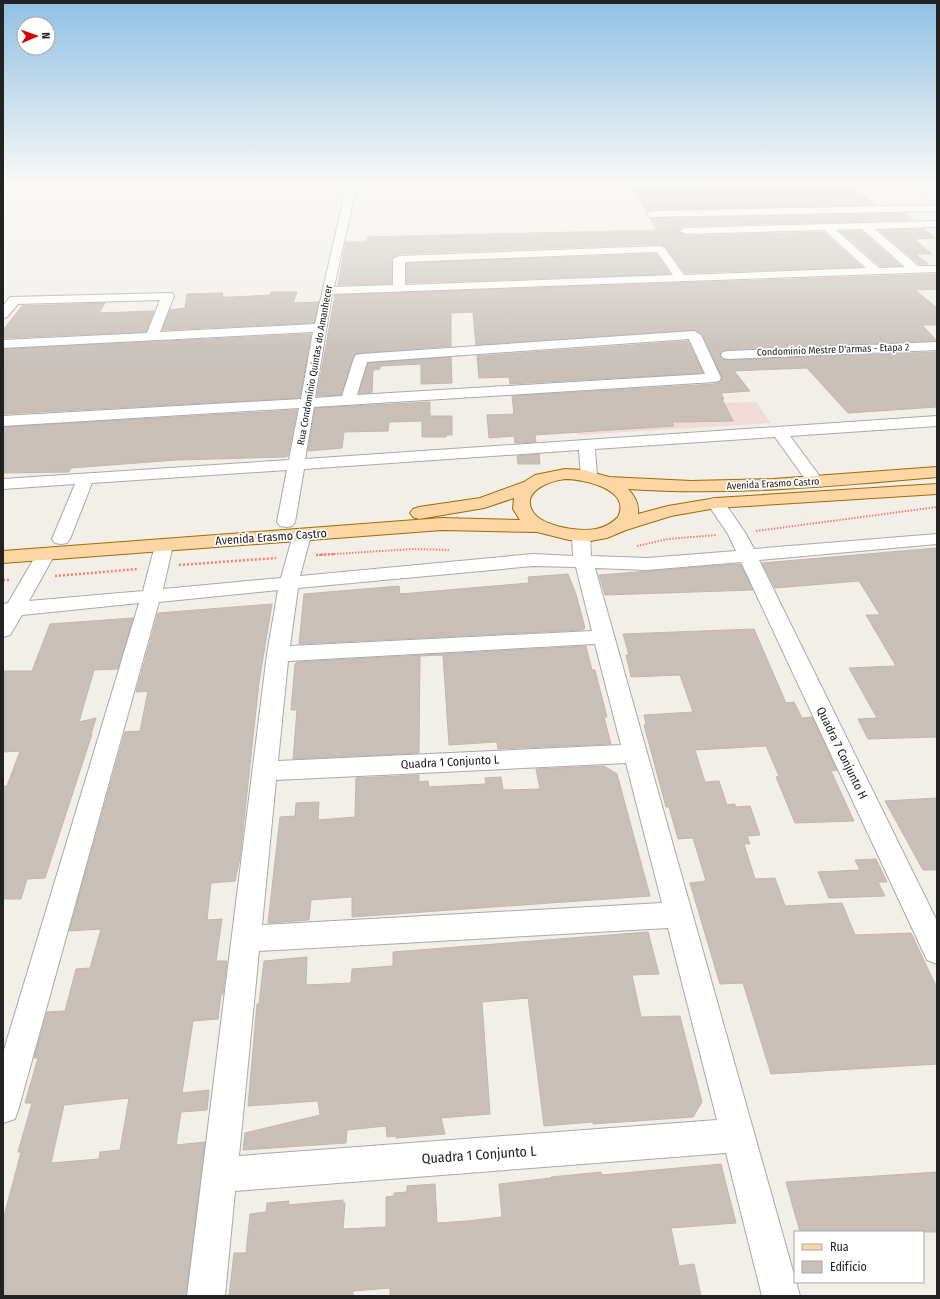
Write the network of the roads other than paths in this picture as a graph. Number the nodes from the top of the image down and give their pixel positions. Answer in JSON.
{"nodes":[{"id":1,"x":338,"y":245,"type":"edge"},
{"id":2,"x":847,"y":245,"type":"edge"},
{"id":3,"x":887,"y":245,"type":"edge"},
{"id":4,"x":937,"y":269,"type":"edge"},
{"id":5,"x":916,"y":270,"type":"junction"},
{"id":6,"x":876,"y":271,"type":"junction"},
{"id":7,"x":681,"y":278,"type":"junction"},
{"id":8,"x":399,"y":288,"type":"junction"},
{"id":9,"x":328,"y":291,"type":"junction"},
{"id":10,"x":3,"y":314,"type":"edge"},
{"id":11,"x":321,"y":328,"type":"junction"},
{"id":12,"x":152,"y":336,"type":"junction"},
{"id":13,"x":3,"y":344,"type":"edge"},
{"id":14,"x":937,"y":346,"type":"edge"},
{"id":15,"x":728,"y":355,"type":"dead end"},
{"id":16,"x":348,"y":401,"type":"junction"},
{"id":17,"x":308,"y":404,"type":"junction"},
{"id":18,"x":937,"y":421,"type":"edge"},
{"id":19,"x":3,"y":422,"type":"edge"},
{"id":20,"x":779,"y":431,"type":"junction"},
{"id":21,"x":587,"y":444,"type":"junction"},
{"id":22,"x":297,"y":464,"type":"junction"},
{"id":23,"x":937,"y":472,"type":"edge"},
{"id":24,"x":588,"y":476,"type":"junction"},
{"id":25,"x":86,"y":478,"type":"junction"},
{"id":26,"x":609,"y":482,"type":"junction"},
{"id":27,"x":816,"y":482,"type":"junction"},
{"id":28,"x":3,"y":484,"type":"edge"},
{"id":29,"x":532,"y":485,"type":"junction"},
{"id":30,"x":937,"y":489,"type":"edge"},
{"id":31,"x":716,"y":503,"type":"junction"},
{"id":32,"x":540,"y":526,"type":"junction"},
{"id":33,"x":619,"y":526,"type":"junction"},
{"id":34,"x":294,"y":529,"type":"junction"},
{"id":35,"x":61,"y":539,"type":"junction"},
{"id":36,"x":937,"y":539,"type":"edge"},
{"id":37,"x":3,"y":543,"type":"edge"},
{"id":38,"x":164,"y":545,"type":"junction"},
{"id":39,"x":582,"y":549,"type":"junction"},
{"id":40,"x":46,"y":554,"type":"junction"},
{"id":41,"x":747,"y":554,"type":"junction"},
{"id":42,"x":3,"y":558,"type":"edge"},
{"id":43,"x":289,"y":583,"type":"junction"},
{"id":44,"x":152,"y":596,"type":"junction"},
{"id":45,"x":9,"y":610,"type":"edge"},
{"id":46,"x":3,"y":630,"type":"edge"},
{"id":47,"x":604,"y":637,"type":"junction"},
{"id":48,"x":278,"y":654,"type":"junction"},
{"id":49,"x":635,"y":753,"type":"junction"},
{"id":50,"x":265,"y":771,"type":"junction"},
{"id":51,"x":678,"y":915,"type":"junction"},
{"id":52,"x":246,"y":939,"type":"junction"},
{"id":53,"x":937,"y":951,"type":"edge"},
{"id":54,"x":3,"y":1107,"type":"edge"},
{"id":55,"x":738,"y":1135,"type":"junction"},
{"id":56,"x":220,"y":1175,"type":"junction"},
{"id":57,"x":206,"y":1296,"type":"edge"},
{"id":58,"x":781,"y":1296,"type":"edge"}],
"edges":[{"from":1,"to":9,"type":"street","name":"Rua Condomínio Quintas do Amanhecer"},
{"from":2,"to":6,"type":"street"},
{"from":3,"to":5,"type":"street"},
{"from":4,"to":5,"type":"street"},
{"from":5,"to":6,"type":"street"},
{"from":6,"to":7,"type":"street"},
{"from":7,"to":8,"type":"street"},
{"from":7,"to":8,"type":"street"},
{"from":8,"to":9,"type":"street"},
{"from":9,"to":11,"type":"street","name":"Rua Condomínio Quintas do Amanhecer"},
{"from":10,"to":12,"type":"street"},
{"from":11,"to":12,"type":"street"},
{"from":11,"to":17,"type":"street","name":"Rua Condomínio Quintas do Amanhecer"},
{"from":12,"to":13,"type":"street"},
{"from":14,"to":15,"type":"street","name":"Condomínio Mestre D'armas - Etapa 2"},
{"from":16,"to":16,"type":"street"},
{"from":16,"to":17,"type":"street"},
{"from":17,"to":19,"type":"street"},
{"from":17,"to":22,"type":"street","name":"Rua Condomínio Quintas do Amanhecer"},
{"from":18,"to":20,"type":"street"},
{"from":20,"to":21,"type":"street"},
{"from":20,"to":27,"type":"street"},
{"from":21,"to":22,"type":"street"},
{"from":21,"to":24,"type":"street"},
{"from":22,"to":25,"type":"street"},
{"from":22,"to":34,"type":"street","name":"Rua Condomínio Quintas do Amanhecer"},
{"from":23,"to":27,"type":"main road","name":"Avenida Erasmo Castro"},
{"from":24,"to":26,"type":"main road"},
{"from":24,"to":29,"type":"main road"},
{"from":25,"to":28,"type":"street"},
{"from":25,"to":35,"type":"street"},
{"from":26,"to":27,"type":"main road","name":"Avenida Erasmo Castro"},
{"from":26,"to":33,"type":"main road"},
{"from":29,"to":32,"type":"main road"},
{"from":29,"to":34,"type":"main road","name":"Avenida Erasmo Castro"},
{"from":30,"to":31,"type":"main road","name":"Avenida Erasmo Castro"},
{"from":31,"to":33,"type":"main road","name":"Avenida Erasmo Castro"},
{"from":31,"to":41,"type":"street","name":"Quadra 7 Conjunto H"},
{"from":32,"to":34,"type":"main road","name":"Avenida Erasmo Castro"},
{"from":32,"to":39,"type":"main road"},
{"from":33,"to":39,"type":"main road"},
{"from":34,"to":35,"type":"main road","name":"Avenida Erasmo Castro"},
{"from":34,"to":38,"type":"main road","name":"Avenida Erasmo Castro"},
{"from":34,"to":43,"type":"street","name":"Rua Condomínio Quintas do Amanhecer"},
{"from":35,"to":37,"type":"main road","name":"Avenida Erasmo Castro"},
{"from":36,"to":41,"type":"street"},
{"from":38,"to":40,"type":"main road","name":"Avenida Erasmo Castro"},
{"from":38,"to":44,"type":"street"},
{"from":39,"to":41,"type":"street"},
{"from":39,"to":43,"type":"street"},
{"from":39,"to":47,"type":"street"},
{"from":40,"to":42,"type":"main road","name":"Avenida Erasmo Castro"},
{"from":40,"to":45,"type":"street"},
{"from":41,"to":53,"type":"street","name":"Quadra 7 Conjunto H"},
{"from":43,"to":44,"type":"street"},
{"from":43,"to":48,"type":"street","name":"Rua Condomínio Quintas do Amanhecer"},
{"from":44,"to":45,"type":"street"},
{"from":44,"to":54,"type":"street"},
{"from":45,"to":46,"type":"street"},
{"from":47,"to":48,"type":"street"},
{"from":47,"to":49,"type":"street"},
{"from":48,"to":50,"type":"street","name":"Rua Condomínio Quintas do Amanhecer"},
{"from":49,"to":50,"type":"street","name":"Quadra 1 Conjunto L"},
{"from":49,"to":51,"type":"street"},
{"from":50,"to":52,"type":"street","name":"Rua Condomínio Quintas do Amanhecer"},
{"from":51,"to":52,"type":"street"},
{"from":51,"to":55,"type":"street"},
{"from":52,"to":56,"type":"street","name":"Rua Condomínio Quintas do Amanhecer"},
{"from":55,"to":56,"type":"street","name":"Quadra 1 Conjunto L"},
{"from":55,"to":58,"type":"street"},
{"from":56,"to":57,"type":"street","name":"Rua Condomínio Quintas do Amanhecer"}]}
